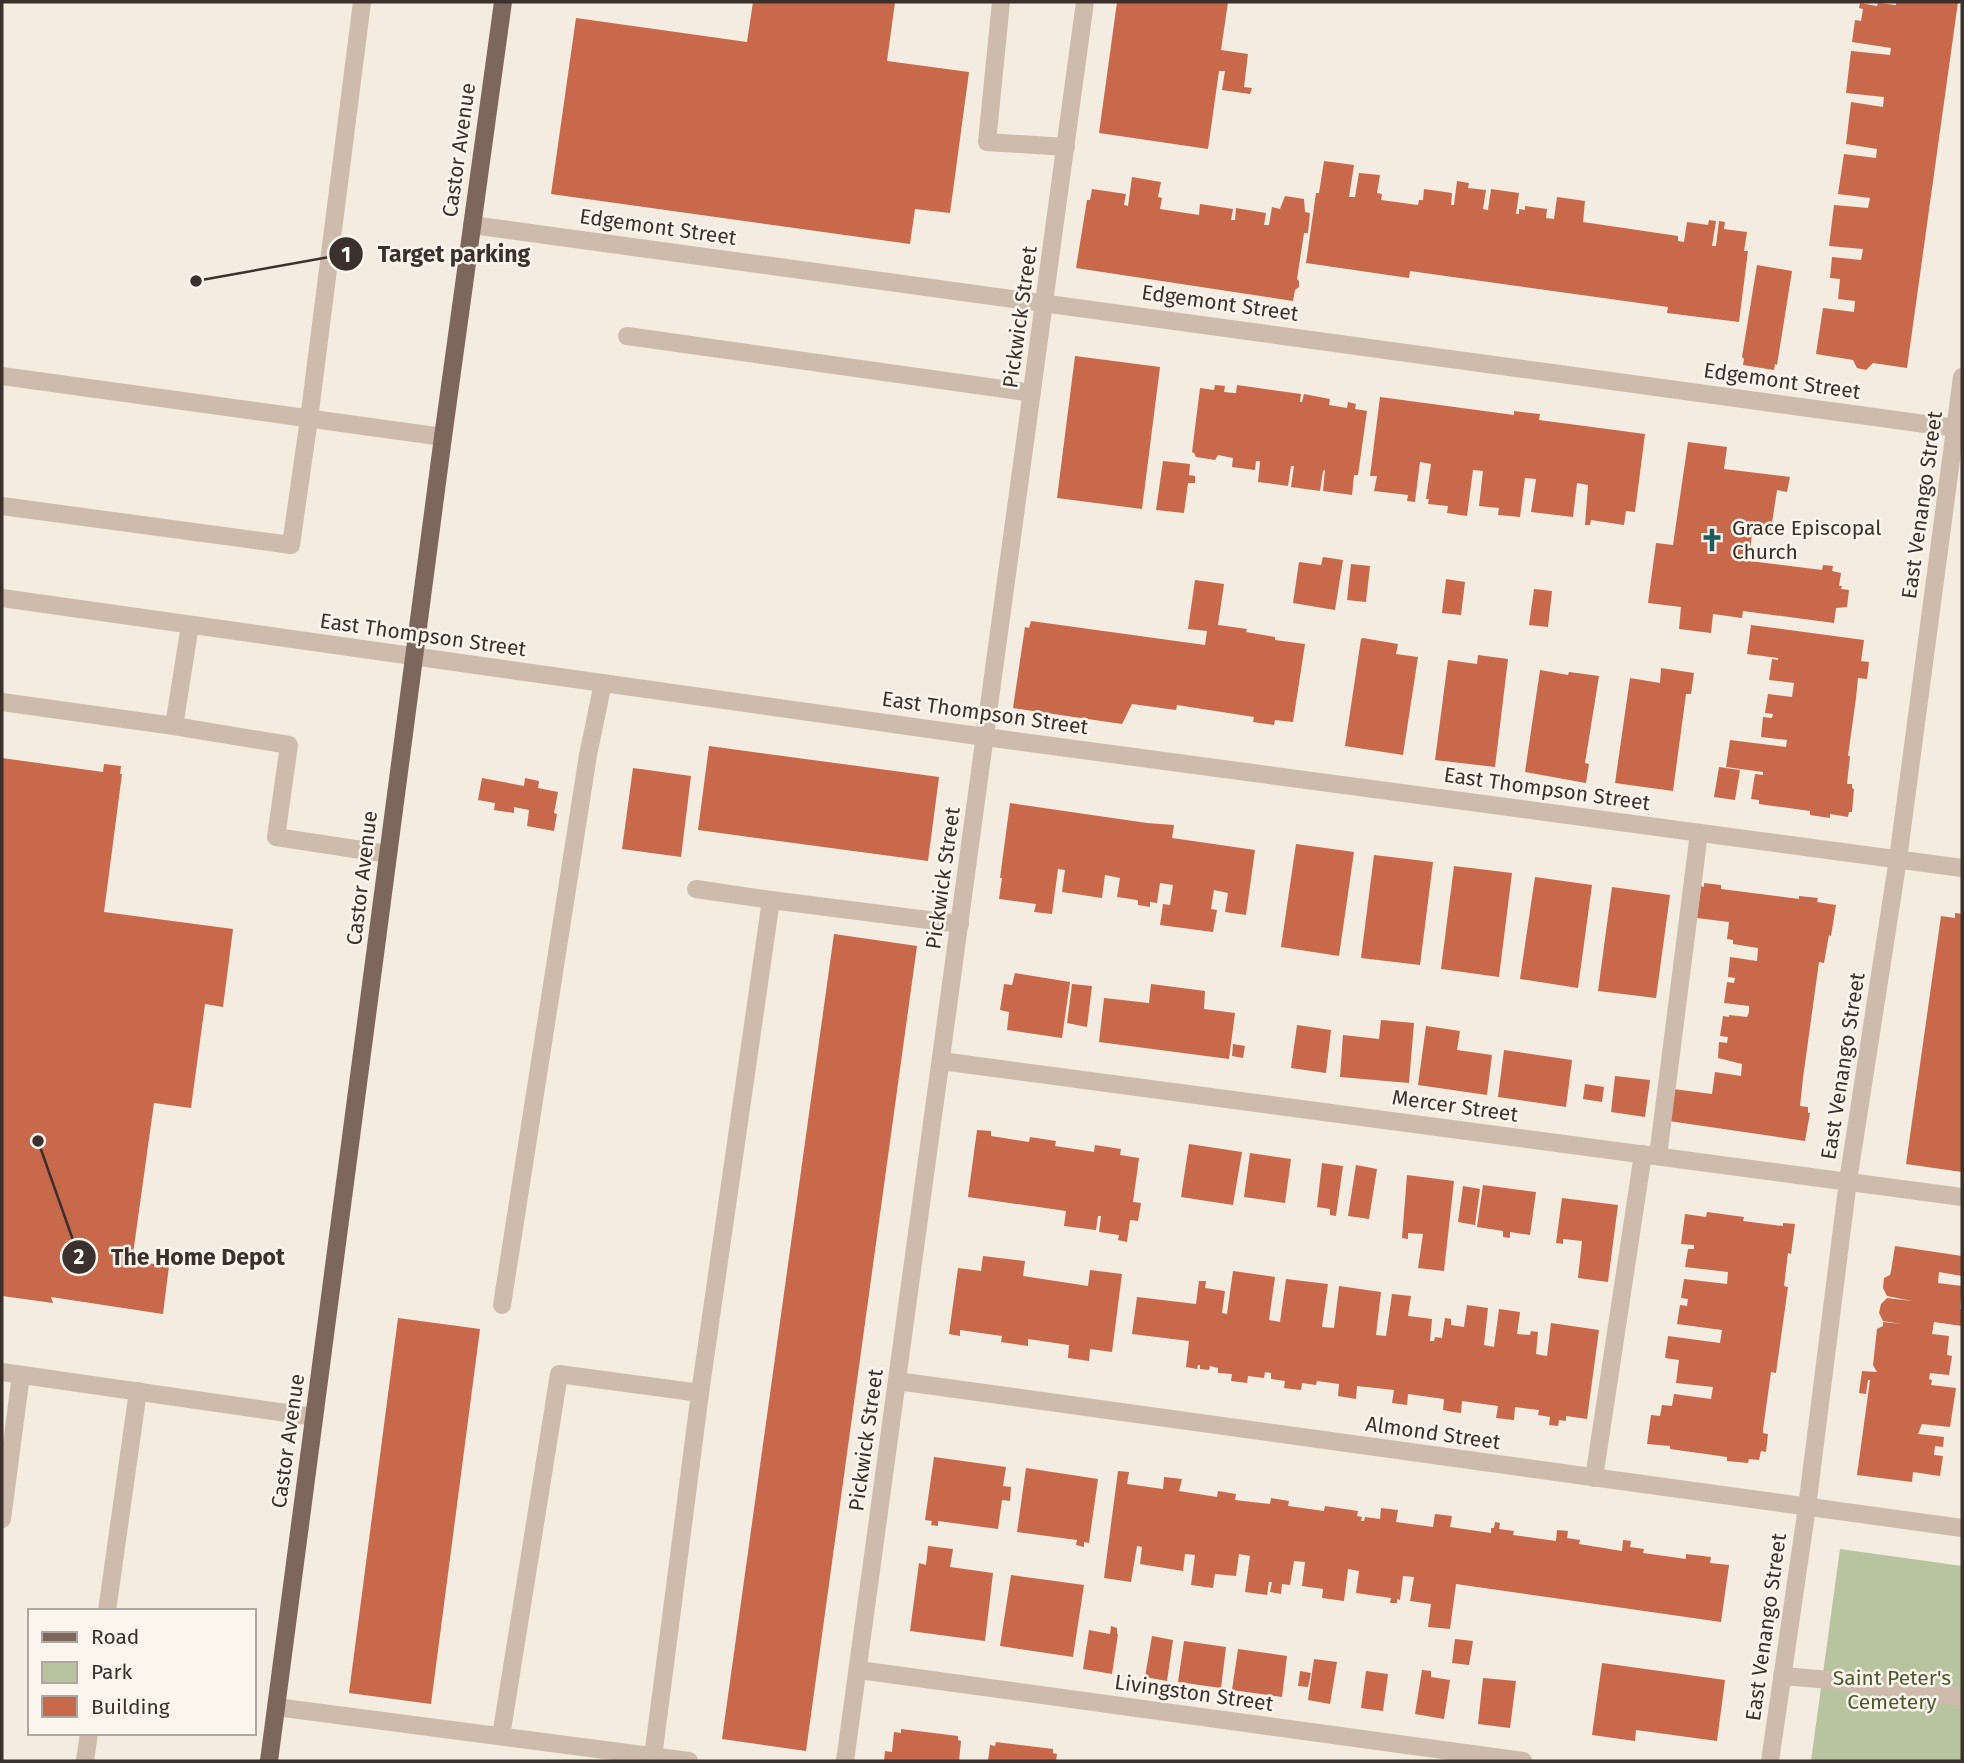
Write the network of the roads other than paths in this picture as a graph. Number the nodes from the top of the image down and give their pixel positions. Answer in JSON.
{"nodes":[{"id":1,"x":362,"y":2,"type":"edge"},
{"id":2,"x":503,"y":2,"type":"edge"},
{"id":3,"x":1001,"y":2,"type":"edge"},
{"id":4,"x":1085,"y":2,"type":"edge"},
{"id":5,"x":1066,"y":147,"type":"junction"},
{"id":6,"x":472,"y":225,"type":"junction"},
{"id":7,"x":1045,"y":302,"type":"junction"},
{"id":8,"x":627,"y":336,"type":"dead end"},
{"id":9,"x":2,"y":376,"type":"edge"},
{"id":10,"x":1962,"y":377,"type":"edge"},
{"id":11,"x":1032,"y":393,"type":"junction"},
{"id":12,"x":309,"y":419,"type":"junction"},
{"id":13,"x":1959,"y":428,"type":"edge"},
{"id":14,"x":443,"y":438,"type":"junction"},
{"id":15,"x":2,"y":506,"type":"edge"},
{"id":16,"x":2,"y":598,"type":"edge"},
{"id":17,"x":190,"y":625,"type":"junction"},
{"id":18,"x":414,"y":656,"type":"junction"},
{"id":19,"x":603,"y":683,"type":"junction"},
{"id":20,"x":2,"y":702,"type":"edge"},
{"id":21,"x":174,"y":726,"type":"junction"},
{"id":22,"x":985,"y":737,"type":"junction"},
{"id":23,"x":1699,"y":833,"type":"junction"},
{"id":24,"x":388,"y":854,"type":"junction"},
{"id":25,"x":1898,"y":859,"type":"junction"},
{"id":26,"x":1962,"y":868,"type":"edge"},
{"id":27,"x":696,"y":889,"type":"dead end"},
{"id":28,"x":771,"y":900,"type":"junction"},
{"id":29,"x":960,"y":924,"type":"junction"},
{"id":30,"x":941,"y":1061,"type":"junction"},
{"id":31,"x":1651,"y":1155,"type":"junction"},
{"id":32,"x":1848,"y":1181,"type":"junction"},
{"id":33,"x":1962,"y":1197,"type":"edge"},
{"id":34,"x":502,"y":1305,"type":"dead end"},
{"id":35,"x":2,"y":1372,"type":"edge"},
{"id":36,"x":21,"y":1374,"type":"junction"},
{"id":37,"x":897,"y":1381,"type":"junction"},
{"id":38,"x":138,"y":1391,"type":"junction"},
{"id":39,"x":700,"y":1392,"type":"junction"},
{"id":40,"x":314,"y":1417,"type":"junction"},
{"id":41,"x":1594,"y":1478,"type":"junction"},
{"id":42,"x":1807,"y":1507,"type":"junction"},
{"id":43,"x":2,"y":1519,"type":"edge"},
{"id":44,"x":1962,"y":1528,"type":"edge"},
{"id":45,"x":107,"y":1609,"type":"edge"},
{"id":46,"x":859,"y":1670,"type":"junction"},
{"id":47,"x":1782,"y":1675,"type":"junction"},
{"id":48,"x":1962,"y":1697,"type":"edge"},
{"id":49,"x":276,"y":1707,"type":"junction"},
{"id":50,"x":89,"y":1735,"type":"edge"},
{"id":51,"x":501,"y":1736,"type":"junction"},
{"id":52,"x":653,"y":1756,"type":"junction"},
{"id":53,"x":85,"y":1761,"type":"edge"},
{"id":54,"x":269,"y":1761,"type":"edge"},
{"id":55,"x":689,"y":1761,"type":"edge"},
{"id":56,"x":845,"y":1761,"type":"edge"},
{"id":57,"x":1523,"y":1761,"type":"edge"},
{"id":58,"x":1770,"y":1761,"type":"edge"}],
"edges":[{"from":1,"to":12,"type":"street"},
{"from":2,"to":6,"type":"main road","name":"Castor Avenue"},
{"from":3,"to":5,"type":"street"},
{"from":4,"to":5,"type":"street","name":"Pickwick Street"},
{"from":5,"to":7,"type":"street","name":"Pickwick Street"},
{"from":6,"to":7,"type":"street","name":"Edgemont Street"},
{"from":6,"to":14,"type":"main road","name":"Castor Avenue"},
{"from":7,"to":11,"type":"street","name":"Pickwick Street"},
{"from":7,"to":13,"type":"street","name":"Edgemont Street"},
{"from":8,"to":11,"type":"street"},
{"from":9,"to":12,"type":"street"},
{"from":10,"to":13,"type":"street","name":"East Venango Street"},
{"from":11,"to":22,"type":"street","name":"Pickwick Street"},
{"from":12,"to":14,"type":"street"},
{"from":12,"to":15,"type":"street"},
{"from":13,"to":25,"type":"street","name":"East Venango Street"},
{"from":14,"to":18,"type":"main road","name":"Castor Avenue"},
{"from":16,"to":17,"type":"street","name":"East Thompson Street"},
{"from":17,"to":18,"type":"street","name":"East Thompson Street"},
{"from":17,"to":21,"type":"street"},
{"from":18,"to":19,"type":"street","name":"East Thompson Street"},
{"from":18,"to":24,"type":"main road","name":"Castor Avenue"},
{"from":19,"to":22,"type":"street","name":"East Thompson Street"},
{"from":19,"to":34,"type":"street"},
{"from":20,"to":21,"type":"street"},
{"from":21,"to":24,"type":"street"},
{"from":22,"to":23,"type":"street","name":"East Thompson Street"},
{"from":22,"to":29,"type":"street","name":"Pickwick Street"},
{"from":23,"to":25,"type":"street","name":"East Thompson Street"},
{"from":23,"to":31,"type":"street"},
{"from":24,"to":40,"type":"main road","name":"Castor Avenue"},
{"from":25,"to":26,"type":"street","name":"East Thompson Street"},
{"from":25,"to":32,"type":"street","name":"East Venango Street"},
{"from":27,"to":28,"type":"street"},
{"from":28,"to":29,"type":"street"},
{"from":28,"to":39,"type":"street"},
{"from":29,"to":30,"type":"street","name":"Pickwick Street"},
{"from":30,"to":31,"type":"street","name":"Mercer Street"},
{"from":30,"to":37,"type":"street","name":"Pickwick Street"},
{"from":31,"to":32,"type":"street","name":"Mercer Street"},
{"from":31,"to":41,"type":"street"},
{"from":32,"to":33,"type":"street","name":"Mercer Street"},
{"from":32,"to":42,"type":"street","name":"East Venango Street"},
{"from":35,"to":36,"type":"street"},
{"from":36,"to":38,"type":"street"},
{"from":36,"to":43,"type":"street"},
{"from":37,"to":41,"type":"street","name":"Almond Street"},
{"from":37,"to":46,"type":"street","name":"Pickwick Street"},
{"from":38,"to":40,"type":"street"},
{"from":38,"to":45,"type":"street"},
{"from":39,"to":51,"type":"street"},
{"from":39,"to":52,"type":"street"},
{"from":40,"to":49,"type":"main road","name":"Castor Avenue"},
{"from":41,"to":42,"type":"street","name":"Almond Street"},
{"from":42,"to":44,"type":"street","name":"Almond Street"},
{"from":42,"to":47,"type":"street","name":"East Venango Street"},
{"from":46,"to":56,"type":"street","name":"Pickwick Street"},
{"from":46,"to":57,"type":"street","name":"Livingston Street"},
{"from":47,"to":48,"type":"street"},
{"from":47,"to":58,"type":"street","name":"East Venango Street"},
{"from":49,"to":51,"type":"street"},
{"from":49,"to":54,"type":"main road","name":"Castor Avenue"},
{"from":50,"to":53,"type":"street"},
{"from":51,"to":52,"type":"street"},
{"from":52,"to":55,"type":"street"}]}
